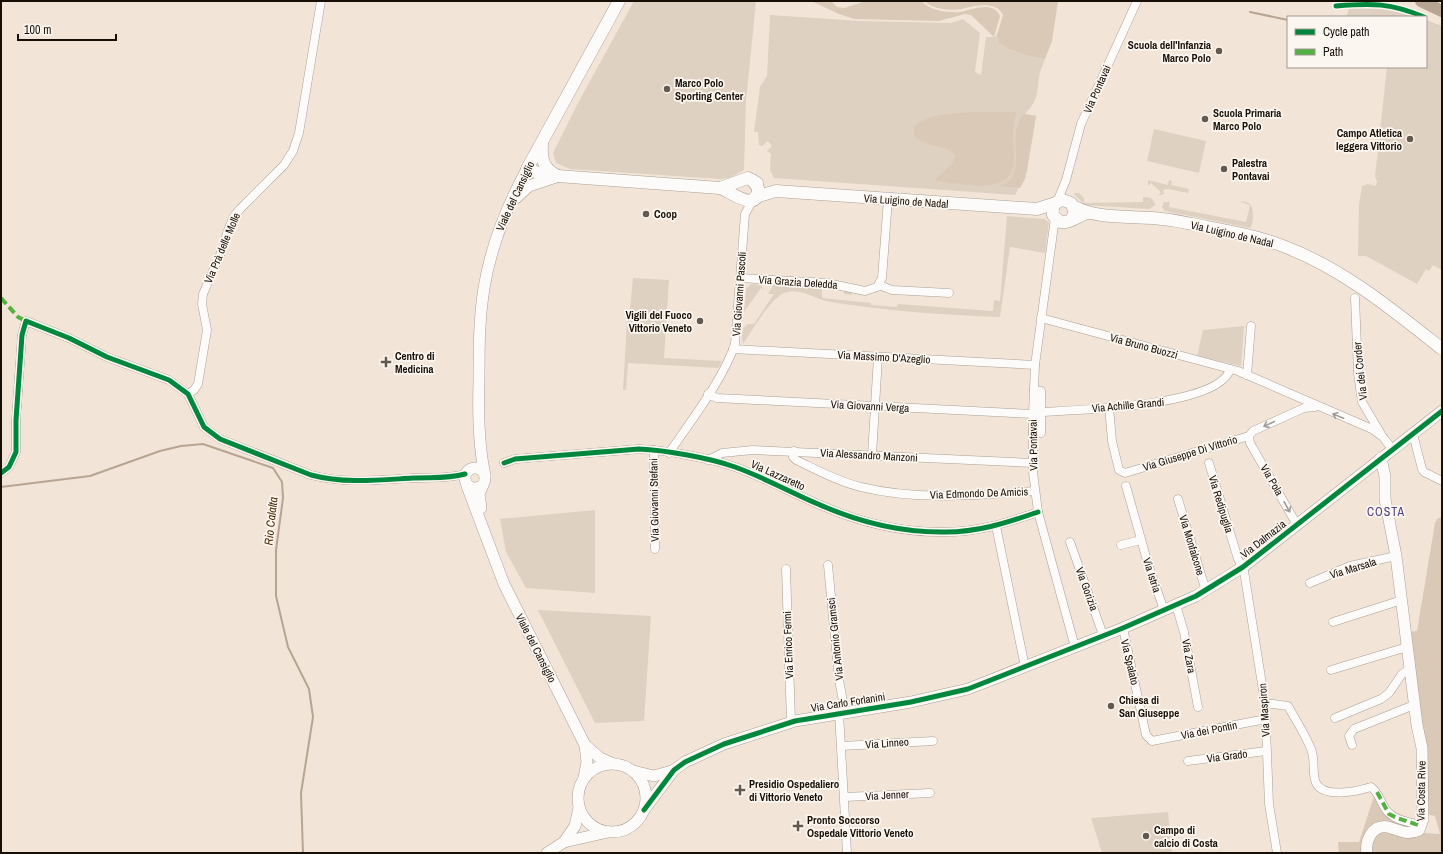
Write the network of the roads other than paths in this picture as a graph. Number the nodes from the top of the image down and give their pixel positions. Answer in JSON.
{"nodes":[{"id":1,"x":322,"y":1,"type":"edge"},
{"id":2,"x":619,"y":1,"type":"edge"},
{"id":3,"x":1136,"y":1,"type":"edge"},
{"id":4,"x":543,"y":141,"type":"junction"},
{"id":5,"x":527,"y":169,"type":"junction"},
{"id":6,"x":558,"y":176,"type":"junction"},
{"id":7,"x":746,"y":180,"type":"junction"},
{"id":8,"x":1066,"y":180,"type":"junction"},
{"id":9,"x":720,"y":188,"type":"junction"},
{"id":10,"x":774,"y":191,"type":"junction"},
{"id":11,"x":739,"y":198,"type":"junction"},
{"id":12,"x":754,"y":198,"type":"junction"},
{"id":13,"x":888,"y":200,"type":"junction"},
{"id":14,"x":1056,"y":203,"type":"junction"},
{"id":15,"x":1072,"y":204,"type":"junction"},
{"id":16,"x":508,"y":206,"type":"junction"},
{"id":17,"x":1037,"y":209,"type":"junction"},
{"id":18,"x":745,"y":212,"type":"junction"},
{"id":19,"x":1088,"y":213,"type":"junction"},
{"id":20,"x":1061,"y":219,"type":"junction"},
{"id":21,"x":740,"y":278,"type":"junction"},
{"id":22,"x":879,"y":285,"type":"junction"},
{"id":23,"x":949,"y":293,"type":"dead end"},
{"id":24,"x":1355,"y":298,"type":"dead end"},
{"id":25,"x":1041,"y":318,"type":"junction"},
{"id":26,"x":1251,"y":326,"type":"dead end"},
{"id":27,"x":734,"y":349,"type":"junction"},
{"id":28,"x":1442,"y":349,"type":"edge"},
{"id":29,"x":878,"y":357,"type":"junction"},
{"id":30,"x":1035,"y":365,"type":"junction"},
{"id":31,"x":1230,"y":369,"type":"junction"},
{"id":32,"x":1247,"y":375,"type":"junction"},
{"id":33,"x":188,"y":394,"type":"junction"},
{"id":34,"x":708,"y":394,"type":"junction"},
{"id":35,"x":1293,"y":396,"type":"junction"},
{"id":36,"x":875,"y":406,"type":"junction"},
{"id":37,"x":1109,"y":407,"type":"junction"},
{"id":38,"x":1318,"y":407,"type":"junction"},
{"id":39,"x":1442,"y":411,"type":"edge"},
{"id":40,"x":478,"y":412,"type":"junction"},
{"id":41,"x":1367,"y":412,"type":"junction"},
{"id":42,"x":1036,"y":413,"type":"junction"},
{"id":43,"x":1293,"y":413,"type":"junction"},
{"id":44,"x":1363,"y":426,"type":"junction"},
{"id":45,"x":1413,"y":434,"type":"junction"},
{"id":46,"x":1249,"y":436,"type":"junction"},
{"id":47,"x":1383,"y":437,"type":"junction"},
{"id":48,"x":1392,"y":449,"type":"junction"},
{"id":49,"x":654,"y":450,"type":"junction"},
{"id":50,"x":794,"y":451,"type":"junction"},
{"id":51,"x":669,"y":453,"type":"junction"},
{"id":52,"x":872,"y":455,"type":"junction"},
{"id":53,"x":1381,"y":458,"type":"junction"},
{"id":54,"x":708,"y":460,"type":"junction"},
{"id":55,"x":504,"y":463,"type":"dead end"},
{"id":56,"x":1033,"y":464,"type":"junction"},
{"id":57,"x":1209,"y":464,"type":"dead end"},
{"id":58,"x":1,"y":473,"type":"edge"},
{"id":59,"x":467,"y":478,"type":"junction"},
{"id":60,"x":484,"y":480,"type":"junction"},
{"id":61,"x":1442,"y":481,"type":"edge"},
{"id":62,"x":1126,"y":486,"type":"dead end"},
{"id":63,"x":1035,"y":491,"type":"junction"},
{"id":64,"x":1178,"y":499,"type":"dead end"},
{"id":65,"x":1038,"y":512,"type":"junction"},
{"id":66,"x":1297,"y":525,"type":"junction"},
{"id":67,"x":996,"y":526,"type":"junction"},
{"id":68,"x":1141,"y":540,"type":"junction"},
{"id":69,"x":1070,"y":542,"type":"dead end"},
{"id":70,"x":1121,"y":545,"type":"dead end"},
{"id":71,"x":491,"y":549,"type":"junction"},
{"id":72,"x":654,"y":549,"type":"dead end"},
{"id":73,"x":1396,"y":556,"type":"junction"},
{"id":74,"x":828,"y":566,"type":"dead end"},
{"id":75,"x":1242,"y":567,"type":"junction"},
{"id":76,"x":786,"y":568,"type":"dead end"},
{"id":77,"x":1310,"y":583,"type":"dead end"},
{"id":78,"x":1206,"y":591,"type":"junction"},
{"id":79,"x":1402,"y":600,"type":"junction"},
{"id":80,"x":1176,"y":605,"type":"junction"},
{"id":81,"x":1164,"y":610,"type":"junction"},
{"id":82,"x":1333,"y":622,"type":"dead end"},
{"id":83,"x":1123,"y":628,"type":"junction"},
{"id":84,"x":1103,"y":635,"type":"junction"},
{"id":85,"x":1075,"y":647,"type":"junction"},
{"id":86,"x":1407,"y":647,"type":"junction"},
{"id":87,"x":1025,"y":667,"type":"junction"},
{"id":88,"x":1410,"y":669,"type":"junction"},
{"id":89,"x":1331,"y":670,"type":"dead end"},
{"id":90,"x":1265,"y":703,"type":"junction"},
{"id":91,"x":1414,"y":705,"type":"junction"},
{"id":92,"x":1198,"y":707,"type":"dead end"},
{"id":93,"x":842,"y":712,"type":"junction"},
{"id":94,"x":1335,"y":718,"type":"dead end"},
{"id":95,"x":1266,"y":719,"type":"junction"},
{"id":96,"x":791,"y":722,"type":"junction"},
{"id":97,"x":933,"y":740,"type":"dead end"},
{"id":98,"x":1152,"y":741,"type":"joint"},
{"id":99,"x":585,"y":745,"type":"junction"},
{"id":100,"x":1352,"y":745,"type":"dead end"},
{"id":101,"x":842,"y":746,"type":"junction"},
{"id":102,"x":1266,"y":751,"type":"junction"},
{"id":103,"x":1188,"y":761,"type":"dead end"},
{"id":104,"x":614,"y":764,"type":"junction"},
{"id":105,"x":674,"y":770,"type":"junction"},
{"id":106,"x":633,"y":772,"type":"junction"},
{"id":107,"x":584,"y":779,"type":"junction"},
{"id":108,"x":930,"y":793,"type":"dead end"},
{"id":109,"x":845,"y":797,"type":"junction"},
{"id":110,"x":579,"y":808,"type":"junction"},
{"id":111,"x":644,"y":810,"type":"junction"},
{"id":112,"x":1422,"y":826,"type":"junction"},
{"id":113,"x":608,"y":832,"type":"junction"},
{"id":114,"x":564,"y":842,"type":"junction"},
{"id":115,"x":547,"y":853,"type":"edge"},
{"id":116,"x":847,"y":853,"type":"edge"},
{"id":117,"x":1277,"y":853,"type":"edge"},
{"id":118,"x":1367,"y":853,"type":"edge"}],
"edges":[{"from":1,"to":33,"type":"street","name":"Via Prà delle Molle"},
{"from":2,"to":4,"type":"main road","name":"Viale del Cansiglio"},
{"from":3,"to":8,"type":"street","name":"Via Pontavai"},
{"from":4,"to":5,"type":"main road","name":"Viale del Cansiglio"},
{"from":4,"to":6,"type":"main road"},
{"from":5,"to":6,"type":"main road","name":"Via Luigino de Nadal"},
{"from":5,"to":16,"type":"street","name":"Viale del Cansiglio"},
{"from":6,"to":9,"type":"main road","name":"Via Luigino de Nadal"},
{"from":6,"to":16,"type":"street","name":"Via Luigino de Nadal"},
{"from":7,"to":9,"type":"main road","name":"Via Luigino de Nadal"},
{"from":7,"to":10,"type":"main road","name":"Via Luigino de Nadal"},
{"from":7,"to":11,"type":"main road"},
{"from":7,"to":12,"type":"main road"},
{"from":8,"to":14,"type":"street","name":"Via Pontavai"},
{"from":8,"to":15,"type":"street","name":"Via Pontavai"},
{"from":9,"to":11,"type":"main road","name":"Via Luigino de Nadal"},
{"from":10,"to":12,"type":"main road","name":"Via Luigino de Nadal"},
{"from":10,"to":13,"type":"main road","name":"Via Luigino de Nadal"},
{"from":11,"to":12,"type":"main road","name":"Via Luigino de Nadal"},
{"from":11,"to":18,"type":"street","name":"Via Giovanni Pascoli"},
{"from":12,"to":18,"type":"street","name":"Via Giovanni Pascoli"},
{"from":13,"to":17,"type":"main road","name":"Via Luigino de Nadal"},
{"from":13,"to":22,"type":"street"},
{"from":14,"to":15,"type":"main road","name":"Via Luigino de Nadal"},
{"from":14,"to":17,"type":"main road","name":"Via Luigino de Nadal"},
{"from":14,"to":20,"type":"main road"},
{"from":15,"to":19,"type":"main road","name":"Via Luigino de Nadal"},
{"from":15,"to":20,"type":"main road"},
{"from":16,"to":40,"type":"street","name":"Viale del Cansiglio"},
{"from":17,"to":20,"type":"main road","name":"Via Luigino de Nadal"},
{"from":18,"to":21,"type":"street","name":"Via Giovanni Pascoli"},
{"from":19,"to":20,"type":"main road","name":"Via Luigino de Nadal"},
{"from":19,"to":28,"type":"main road","name":"Via Luigino de Nadal"},
{"from":20,"to":25,"type":"street","name":"Via Pontavai"},
{"from":21,"to":22,"type":"street","name":"Via Grazia Deledda"},
{"from":21,"to":27,"type":"street","name":"Via Giovanni Pascoli"},
{"from":22,"to":23,"type":"street"},
{"from":24,"to":41,"type":"street","name":"Via dei Corder"},
{"from":25,"to":30,"type":"street","name":"Via Pontavai"},
{"from":25,"to":31,"type":"street","name":"Via Bruno Buozzi"},
{"from":26,"to":32,"type":"street"},
{"from":27,"to":29,"type":"street","name":"Via Massimo D'Azeglio"},
{"from":27,"to":34,"type":"street","name":"Via Giovanni Pascoli"},
{"from":29,"to":30,"type":"street","name":"Via Massimo D'Azeglio"},
{"from":29,"to":36,"type":"street"},
{"from":30,"to":42,"type":"street","name":"Via Pontavai"},
{"from":31,"to":32,"type":"street","name":"Via Bruno Buozzi"},
{"from":31,"to":37,"type":"street","name":"Via Achille Grandi"},
{"from":32,"to":35,"type":"street","name":"Via Bruno Buozzi"},
{"from":33,"to":58,"type":"street"},
{"from":33,"to":59,"type":"street"},
{"from":34,"to":36,"type":"street","name":"Via Giovanni Verga"},
{"from":34,"to":51,"type":"street","name":"Via Giovanni Pascoli"},
{"from":35,"to":38,"type":"street","name":"Via Bruno Buozzi"},
{"from":35,"to":43,"type":"street"},
{"from":36,"to":42,"type":"street","name":"Via Giovanni Verga"},
{"from":36,"to":52,"type":"street"},
{"from":37,"to":42,"type":"street","name":"Via Achille Grandi"},
{"from":37,"to":46,"type":"street","name":"Via Giuseppe Di Vittorio"},
{"from":38,"to":43,"type":"street","name":"Via Giuseppe Di Vittorio"},
{"from":44,"to":38,"type":"street","name":"Via Bruno Buozzi","one_way":true},
{"from":39,"to":45,"type":"street","name":"Via Dalmazia"},
{"from":40,"to":59,"type":"street","name":"Viale del Cansiglio"},
{"from":40,"to":60,"type":"street","name":"Viale del Cansiglio"},
{"from":41,"to":44,"type":"street"},
{"from":41,"to":47,"type":"street","name":"Via dei Corder"},
{"from":42,"to":56,"type":"street","name":"Via Pontavai"},
{"from":43,"to":46,"type":"street","name":"Via Giuseppe Di Vittorio","one_way":true},
{"from":44,"to":47,"type":"street","name":"Via Bruno Buozzi"},
{"from":45,"to":48,"type":"street","name":"Via Dalmazia"},
{"from":45,"to":61,"type":"street"},
{"from":46,"to":66,"type":"street","name":"Via Pola","one_way":true},
{"from":47,"to":48,"type":"street","name":"Via Bruno Buozzi"},
{"from":48,"to":53,"type":"street","name":"Via Dalmazia"},
{"from":49,"to":51,"type":"street","name":"Via Lazzaretto"},
{"from":49,"to":55,"type":"street","name":"Via Lazzaretto"},
{"from":49,"to":72,"type":"street","name":"Via Giovanni Stefani"},
{"from":50,"to":52,"type":"street","name":"Via Alessandro Manzoni"},
{"from":50,"to":54,"type":"street","name":"Via Alessandro Manzoni"},
{"from":50,"to":63,"type":"street","name":"Via Edmondo De Amicis"},
{"from":51,"to":54,"type":"street","name":"Via Lazzaretto"},
{"from":52,"to":56,"type":"street","name":"Via Alessandro Manzoni"},
{"from":53,"to":66,"type":"street","name":"Via Dalmazia"},
{"from":53,"to":73,"type":"street","name":"Via Costa Rive"},
{"from":54,"to":67,"type":"street","name":"Via Lazzaretto"},
{"from":56,"to":63,"type":"street","name":"Via Pontavai"},
{"from":57,"to":75,"type":"street","name":"Via Redipuglia"},
{"from":59,"to":60,"type":"street"},
{"from":59,"to":60,"type":"street"},
{"from":59,"to":71,"type":"street","name":"Viale del Cansiglio"},
{"from":60,"to":71,"type":"street","name":"Viale del Cansiglio"},
{"from":62,"to":68,"type":"street","name":"Via Istria"},
{"from":63,"to":65,"type":"street","name":"Via Pontavai"},
{"from":64,"to":78,"type":"street","name":"Via Monfalcone"},
{"from":65,"to":67,"type":"street","name":"Via Lazzaretto"},
{"from":65,"to":85,"type":"street","name":"Via Pontavai"},
{"from":66,"to":75,"type":"street","name":"Via Dalmazia"},
{"from":67,"to":87,"type":"street"},
{"from":68,"to":70,"type":"street"},
{"from":68,"to":81,"type":"street","name":"Via Istria"},
{"from":69,"to":84,"type":"street","name":"Via Gorizia"},
{"from":71,"to":99,"type":"street","name":"Viale del Cansiglio"},
{"from":73,"to":77,"type":"street","name":"Via Marsala"},
{"from":73,"to":79,"type":"street","name":"Via Costa Rive"},
{"from":74,"to":93,"type":"street","name":"Via Antonio Gramsci"},
{"from":75,"to":78,"type":"street","name":"Via Dalmazia"},
{"from":75,"to":90,"type":"street","name":"Via Maspiron"},
{"from":76,"to":96,"type":"street","name":"Via Enrico Fermi"},
{"from":78,"to":80,"type":"street","name":"Via Dalmazia"},
{"from":79,"to":82,"type":"street"},
{"from":79,"to":86,"type":"street","name":"Via Costa Rive"},
{"from":80,"to":81,"type":"street","name":"Via Dalmazia"},
{"from":80,"to":92,"type":"street","name":"Via Zara"},
{"from":81,"to":83,"type":"street","name":"Via Dalmazia"},
{"from":83,"to":84,"type":"street","name":"Via Dalmazia"},
{"from":83,"to":98,"type":"street","name":"Via Spalato"},
{"from":84,"to":85,"type":"street","name":"Via Dalmazia"},
{"from":85,"to":87,"type":"street","name":"Via Carlo Forlanini"},
{"from":86,"to":88,"type":"street","name":"Via Costa Rive"},
{"from":86,"to":89,"type":"street"},
{"from":87,"to":93,"type":"street","name":"Via Carlo Forlanini"},
{"from":88,"to":91,"type":"street","name":"Via Costa Rive"},
{"from":88,"to":94,"type":"street"},
{"from":90,"to":95,"type":"street","name":"Via Maspiron"},
{"from":90,"to":112,"type":"street"},
{"from":91,"to":100,"type":"street"},
{"from":91,"to":112,"type":"street","name":"Via Costa Rive"},
{"from":93,"to":96,"type":"street","name":"Via Carlo Forlanini"},
{"from":93,"to":101,"type":"street","name":"Via Antonio Gramsci"},
{"from":95,"to":98,"type":"street","name":"Via dei Pontin"},
{"from":95,"to":102,"type":"street","name":"Via Maspiron"},
{"from":96,"to":105,"type":"street","name":"Via Carlo Forlanini"},
{"from":97,"to":101,"type":"street","name":"Via Linneo"},
{"from":99,"to":104,"type":"street","name":"Viale del Cansiglio"},
{"from":99,"to":107,"type":"street","name":"Viale del Cansiglio"},
{"from":101,"to":109,"type":"street","name":"Via Antonio Gramsci"},
{"from":102,"to":103,"type":"street","name":"Via Grado"},
{"from":102,"to":117,"type":"street","name":"Via Maspiron"},
{"from":104,"to":106,"type":"street"},
{"from":104,"to":107,"type":"street"},
{"from":105,"to":106,"type":"street","name":"Via Carlo Forlanini"},
{"from":105,"to":111,"type":"street","name":"Via Carlo Forlanini"},
{"from":106,"to":111,"type":"street"},
{"from":107,"to":110,"type":"street"},
{"from":108,"to":109,"type":"street","name":"Via Jenner"},
{"from":109,"to":116,"type":"street","name":"Via Antonio Gramsci"},
{"from":110,"to":113,"type":"street"},
{"from":110,"to":114,"type":"street"},
{"from":111,"to":113,"type":"street"},
{"from":112,"to":118,"type":"street","name":"Via Costa Rive"},
{"from":113,"to":114,"type":"street"},
{"from":114,"to":115,"type":"street"}]}
